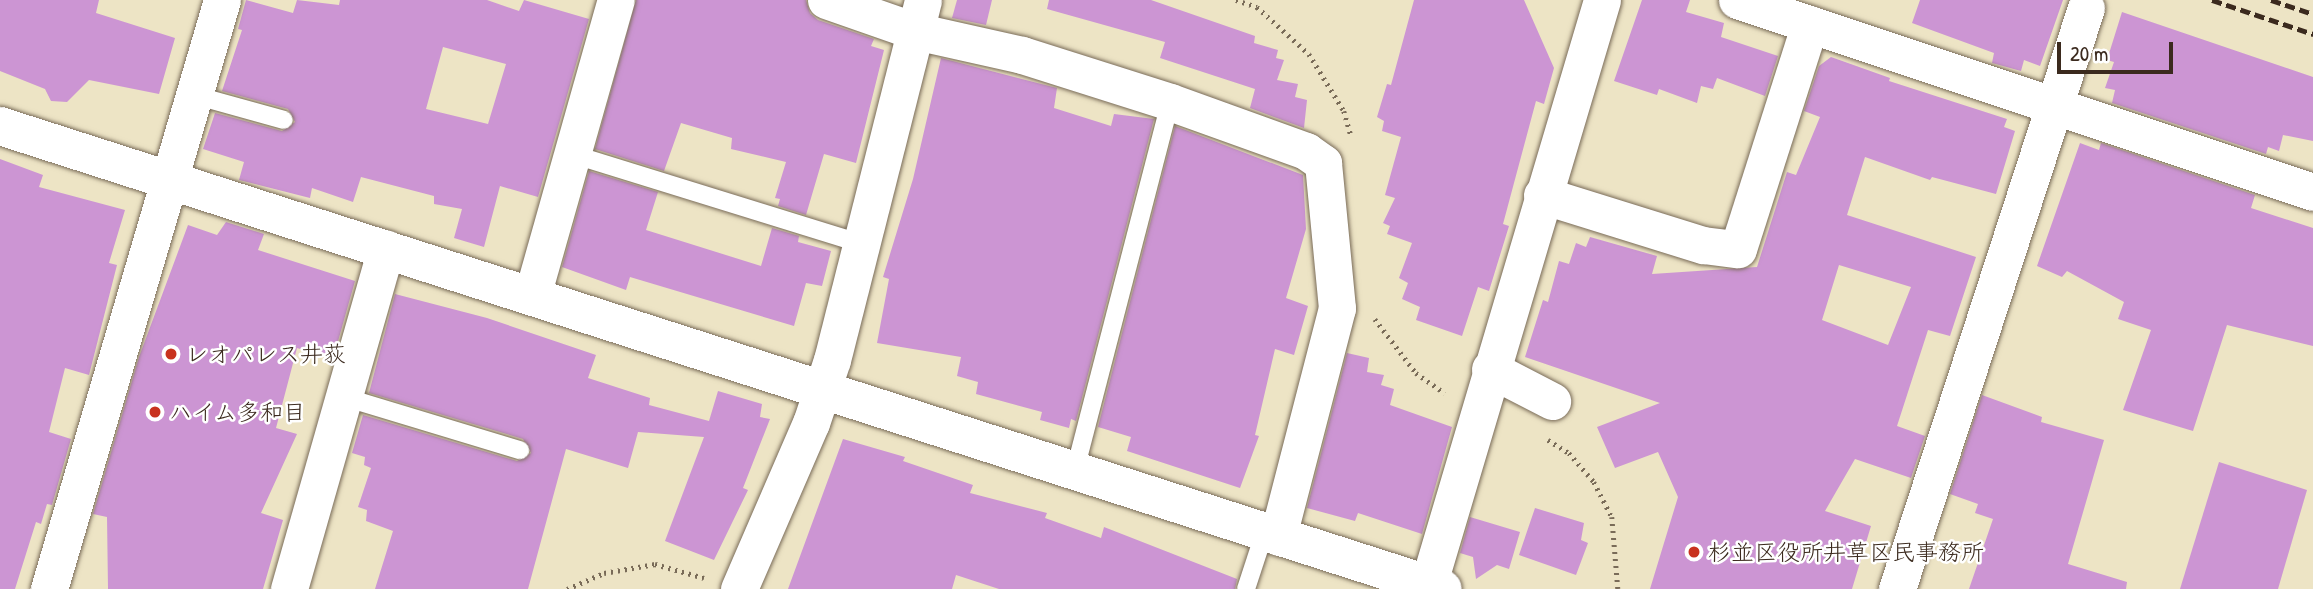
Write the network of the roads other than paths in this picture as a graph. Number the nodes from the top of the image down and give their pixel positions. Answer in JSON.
{"nodes":[{"id":1,"x":222,"y":0,"type":"edge"},
{"id":2,"x":826,"y":0,"type":"edge"},
{"id":3,"x":1602,"y":0,"type":"edge"},
{"id":4,"x":1737,"y":0,"type":"edge"},
{"id":5,"x":608,"y":2,"type":"edge"},
{"id":6,"x":2086,"y":8,"type":"dead end"},
{"id":7,"x":919,"y":15,"type":"edge"},
{"id":8,"x":1810,"y":24,"type":"junction"},
{"id":9,"x":194,"y":95,"type":"junction"},
{"id":10,"x":1170,"y":102,"type":"junction"},
{"id":11,"x":2054,"y":104,"type":"junction"},
{"id":12,"x":285,"y":120,"type":"dead end"},
{"id":13,"x":0,"y":126,"type":"edge"},
{"id":14,"x":572,"y":154,"type":"junction"},
{"id":15,"x":170,"y":180,"type":"junction"},
{"id":16,"x":2313,"y":192,"type":"edge"},
{"id":17,"x":1542,"y":195,"type":"junction"},
{"id":18,"x":862,"y":244,"type":"junction"},
{"id":19,"x":386,"y":249,"type":"junction"},
{"id":20,"x":532,"y":296,"type":"junction"},
{"id":21,"x":1490,"y":369,"type":"junction"},
{"id":22,"x":822,"y":389,"type":"junction"},
{"id":23,"x":344,"y":397,"type":"junction"},
{"id":24,"x":1552,"y":401,"type":"dead end"},
{"id":25,"x":520,"y":450,"type":"dead end"},
{"id":26,"x":1075,"y":470,"type":"junction"},
{"id":27,"x":1271,"y":534,"type":"junction"},
{"id":28,"x":1433,"y":587,"type":"edge"},
{"id":29,"x":49,"y":589,"type":"edge"},
{"id":30,"x":289,"y":589,"type":"edge"},
{"id":31,"x":739,"y":589,"type":"edge"},
{"id":32,"x":1246,"y":589,"type":"edge"},
{"id":33,"x":1897,"y":589,"type":"edge"}],
"edges":[{"from":1,"to":9,"type":"street"},
{"from":2,"to":7,"type":"street"},
{"from":3,"to":17,"type":"street"},
{"from":4,"to":8,"type":"street"},
{"from":5,"to":14,"type":"street"},
{"from":6,"to":11,"type":"street"},
{"from":7,"to":10,"type":"street"},
{"from":7,"to":18,"type":"street"},
{"from":8,"to":11,"type":"street"},
{"from":8,"to":17,"type":"street"},
{"from":9,"to":12,"type":"lane"},
{"from":9,"to":15,"type":"street"},
{"from":10,"to":26,"type":"lane"},
{"from":10,"to":27,"type":"street"},
{"from":11,"to":16,"type":"street"},
{"from":11,"to":33,"type":"street"},
{"from":13,"to":15,"type":"street"},
{"from":14,"to":18,"type":"lane"},
{"from":14,"to":20,"type":"street"},
{"from":15,"to":19,"type":"street"},
{"from":15,"to":29,"type":"street"},
{"from":17,"to":21,"type":"street"},
{"from":18,"to":22,"type":"street"},
{"from":19,"to":20,"type":"street"},
{"from":19,"to":23,"type":"street"},
{"from":20,"to":22,"type":"street"},
{"from":21,"to":24,"type":"street"},
{"from":21,"to":28,"type":"street"},
{"from":22,"to":26,"type":"street"},
{"from":22,"to":31,"type":"street"},
{"from":23,"to":25,"type":"lane"},
{"from":23,"to":30,"type":"street"},
{"from":26,"to":27,"type":"street"},
{"from":27,"to":28,"type":"street"},
{"from":27,"to":32,"type":"lane"}]}
